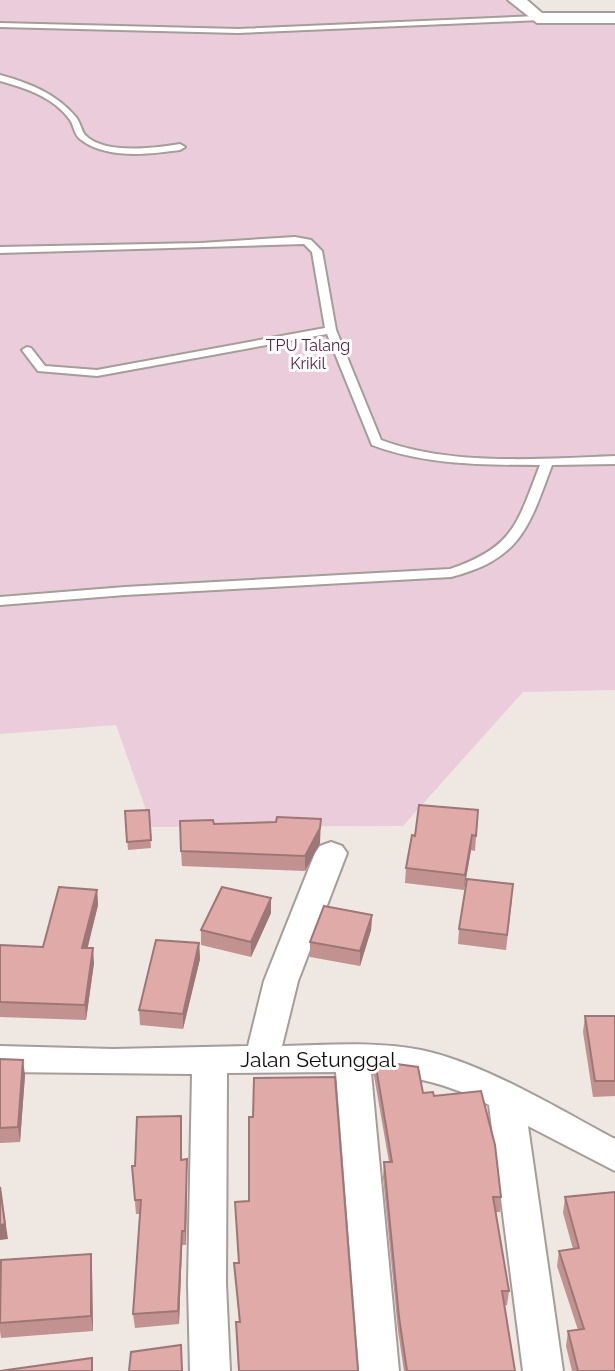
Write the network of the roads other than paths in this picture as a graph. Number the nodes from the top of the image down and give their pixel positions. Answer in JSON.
{"nodes":[{"id":1,"x":516,"y":0,"type":"edge"},
{"id":2,"x":537,"y":18,"type":"junction"},
{"id":3,"x":615,"y":18,"type":"edge"},
{"id":4,"x":0,"y":25,"type":"edge"},
{"id":5,"x":0,"y":78,"type":"edge"},
{"id":6,"x":180,"y":147,"type":"dead end"},
{"id":7,"x":0,"y":250,"type":"edge"},
{"id":8,"x":331,"y":330,"type":"junction"},
{"id":9,"x":27,"y":350,"type":"dead end"},
{"id":10,"x":615,"y":460,"type":"edge"},
{"id":11,"x":547,"y":462,"type":"junction"},
{"id":12,"x":0,"y":601,"type":"edge"},
{"id":13,"x":331,"y":853,"type":"dead end"},
{"id":14,"x":352,"y":1058,"type":"junction"},
{"id":15,"x":0,"y":1059,"type":"edge"},
{"id":16,"x":262,"y":1059,"type":"junction"},
{"id":17,"x":210,"y":1060,"type":"junction"},
{"id":18,"x":506,"y":1096,"type":"junction"},
{"id":19,"x":615,"y":1156,"type":"edge"},
{"id":20,"x":210,"y":1371,"type":"edge"},
{"id":21,"x":379,"y":1371,"type":"edge"},
{"id":22,"x":543,"y":1371,"type":"edge"}],
"edges":[{"from":1,"to":2,"type":"street"},
{"from":2,"to":3,"type":"street"},
{"from":2,"to":4,"type":"lane"},
{"from":5,"to":6,"type":"lane"},
{"from":7,"to":8,"type":"lane"},
{"from":8,"to":9,"type":"lane"},
{"from":8,"to":11,"type":"lane"},
{"from":10,"to":11,"type":"lane"},
{"from":11,"to":12,"type":"lane"},
{"from":13,"to":16,"type":"street"},
{"from":14,"to":16,"type":"street","name":"Jalan Setunggal"},
{"from":14,"to":18,"type":"street","name":"Jalan Setunggal"},
{"from":14,"to":21,"type":"street"},
{"from":15,"to":17,"type":"street","name":"Jalan Setunggal"},
{"from":16,"to":17,"type":"street","name":"Jalan Setunggal"},
{"from":17,"to":20,"type":"street"},
{"from":18,"to":19,"type":"street","name":"Jalan Setunggal"},
{"from":18,"to":22,"type":"street"}]}
